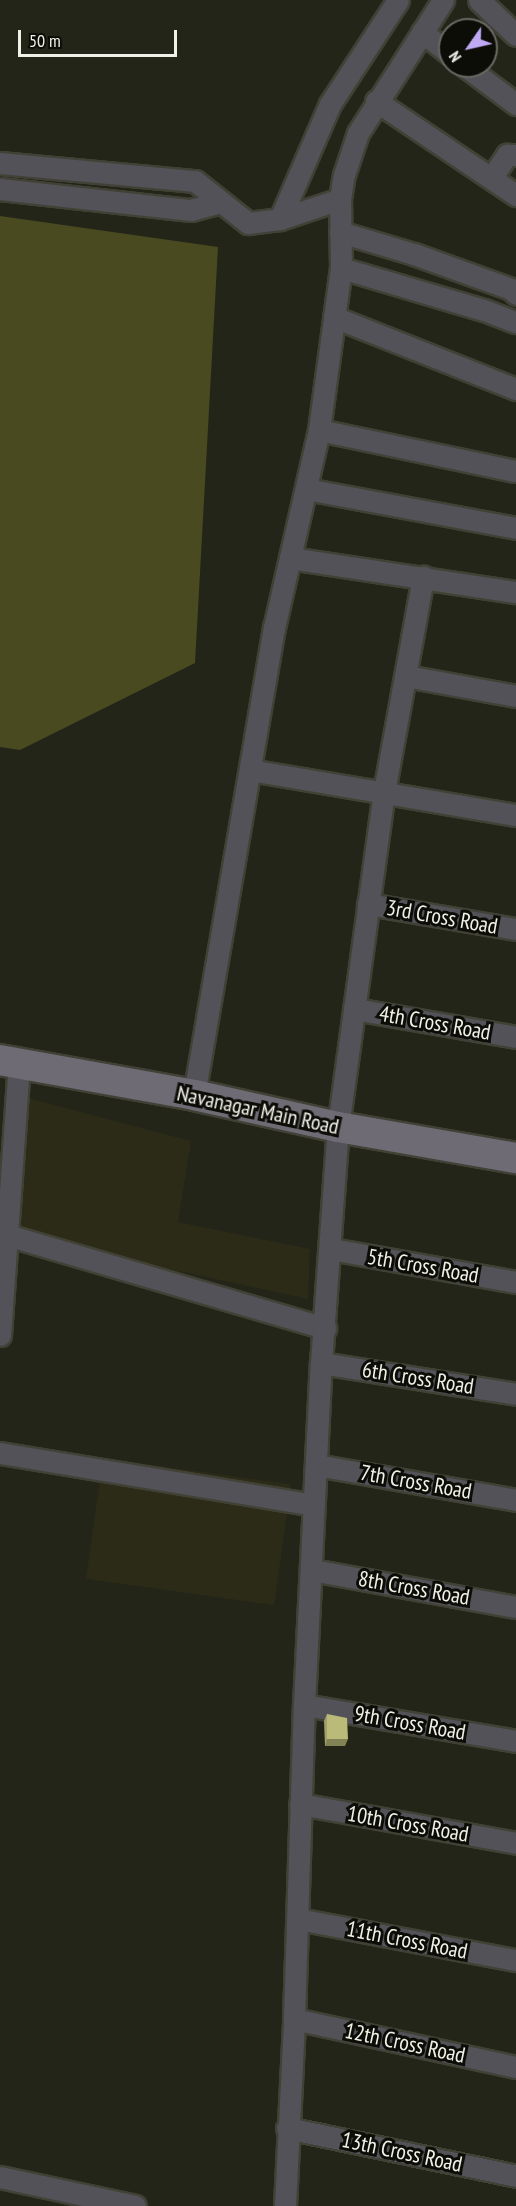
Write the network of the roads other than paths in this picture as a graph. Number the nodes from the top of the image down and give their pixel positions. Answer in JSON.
{"nodes":[{"id":1,"x":398,"y":0,"type":"edge"},
{"id":2,"x":443,"y":0,"type":"edge"},
{"id":3,"x":479,"y":0,"type":"edge"},
{"id":4,"x":422,"y":32,"type":"junction"},
{"id":5,"x":516,"y":35,"type":"edge"},
{"id":6,"x":438,"y":45,"type":"edge"},
{"id":7,"x":481,"y":78,"type":"edge"},
{"id":8,"x":376,"y":101,"type":"junction"},
{"id":9,"x":516,"y":104,"type":"edge"},
{"id":10,"x":516,"y":155,"type":"edge"},
{"id":11,"x":0,"y":163,"type":"edge"},
{"id":12,"x":492,"y":177,"type":"junction"},
{"id":13,"x":0,"y":189,"type":"edge"},
{"id":14,"x":516,"y":195,"type":"edge"},
{"id":15,"x":340,"y":199,"type":"junction"},
{"id":16,"x":221,"y":202,"type":"junction"},
{"id":17,"x":280,"y":219,"type":"junction"},
{"id":18,"x":340,"y":232,"type":"junction"},
{"id":19,"x":341,"y":268,"type":"junction"},
{"id":20,"x":516,"y":294,"type":"edge"},
{"id":21,"x":334,"y":317,"type":"junction"},
{"id":22,"x":516,"y":322,"type":"edge"},
{"id":23,"x":516,"y":389,"type":"edge"},
{"id":24,"x":319,"y":430,"type":"junction"},
{"id":25,"x":516,"y":471,"type":"edge"},
{"id":26,"x":306,"y":489,"type":"junction"},
{"id":27,"x":516,"y":528,"type":"edge"},
{"id":28,"x":290,"y":558,"type":"junction"},
{"id":29,"x":423,"y":577,"type":"junction"},
{"id":30,"x":516,"y":592,"type":"edge"},
{"id":31,"x":406,"y":676,"type":"junction"},
{"id":32,"x":516,"y":696,"type":"edge"},
{"id":33,"x":250,"y":770,"type":"junction"},
{"id":34,"x":384,"y":792,"type":"junction"},
{"id":35,"x":516,"y":815,"type":"edge"},
{"id":36,"x":368,"y":904,"type":"junction"},
{"id":37,"x":516,"y":929,"type":"edge"},
{"id":38,"x":354,"y":1009,"type":"junction"},
{"id":39,"x":516,"y":1037,"type":"edge"},
{"id":40,"x":10,"y":1062,"type":"edge"},
{"id":41,"x":194,"y":1095,"type":"junction"},
{"id":42,"x":338,"y":1127,"type":"junction"},
{"id":43,"x":516,"y":1158,"type":"edge"},
{"id":44,"x":4,"y":1234,"type":"edge"},
{"id":45,"x":331,"y":1249,"type":"junction"},
{"id":46,"x":516,"y":1282,"type":"edge"},
{"id":47,"x":325,"y":1328,"type":"junction"},
{"id":48,"x":0,"y":1335,"type":"edge"},
{"id":49,"x":321,"y":1363,"type":"junction"},
{"id":50,"x":516,"y":1394,"type":"edge"},
{"id":51,"x":0,"y":1453,"type":"edge"},
{"id":52,"x":316,"y":1465,"type":"junction"},
{"id":53,"x":516,"y":1500,"type":"edge"},
{"id":54,"x":314,"y":1505,"type":"junction"},
{"id":55,"x":312,"y":1570,"type":"junction"},
{"id":56,"x":516,"y":1607,"type":"edge"},
{"id":57,"x":304,"y":1705,"type":"junction"},
{"id":58,"x":516,"y":1741,"type":"edge"},
{"id":59,"x":300,"y":1804,"type":"junction"},
{"id":60,"x":516,"y":1843,"type":"edge"},
{"id":61,"x":298,"y":1919,"type":"junction"},
{"id":62,"x":516,"y":1960,"type":"edge"},
{"id":63,"x":294,"y":2019,"type":"junction"},
{"id":64,"x":516,"y":2067,"type":"edge"},
{"id":65,"x":287,"y":2128,"type":"junction"},
{"id":66,"x":516,"y":2176,"type":"edge"},
{"id":67,"x":0,"y":2177,"type":"edge"},
{"id":68,"x":135,"y":2206,"type":"edge"},
{"id":69,"x":285,"y":2206,"type":"edge"}],
"edges":[{"from":1,"to":17,"type":"street"},
{"from":2,"to":4,"type":"street"},
{"from":3,"to":5,"type":"street"},
{"from":4,"to":6,"type":"street"},
{"from":4,"to":8,"type":"street"},
{"from":7,"to":9,"type":"street"},
{"from":8,"to":12,"type":"street"},
{"from":8,"to":15,"type":"street"},
{"from":10,"to":12,"type":"street"},
{"from":11,"to":16,"type":"street"},
{"from":12,"to":14,"type":"street"},
{"from":13,"to":16,"type":"street"},
{"from":15,"to":17,"type":"street"},
{"from":15,"to":18,"type":"street"},
{"from":16,"to":17,"type":"street"},
{"from":18,"to":19,"type":"street"},
{"from":18,"to":20,"type":"street"},
{"from":19,"to":21,"type":"street"},
{"from":19,"to":22,"type":"street"},
{"from":21,"to":23,"type":"street"},
{"from":21,"to":24,"type":"street"},
{"from":24,"to":25,"type":"street"},
{"from":24,"to":26,"type":"street"},
{"from":26,"to":27,"type":"street"},
{"from":26,"to":28,"type":"street"},
{"from":28,"to":29,"type":"street"},
{"from":28,"to":33,"type":"street"},
{"from":29,"to":30,"type":"street"},
{"from":29,"to":31,"type":"street"},
{"from":31,"to":32,"type":"street"},
{"from":31,"to":34,"type":"street"},
{"from":33,"to":34,"type":"street"},
{"from":33,"to":41,"type":"street"},
{"from":34,"to":35,"type":"street"},
{"from":34,"to":36,"type":"street"},
{"from":36,"to":37,"type":"street","name":"3rd Cross Road"},
{"from":36,"to":38,"type":"street"},
{"from":38,"to":39,"type":"street","name":"4th Cross Road"},
{"from":38,"to":42,"type":"street"},
{"from":40,"to":41,"type":"main road","name":"Navanagar Main Road"},
{"from":40,"to":44,"type":"street"},
{"from":41,"to":42,"type":"main road","name":"Navanagar Main Road"},
{"from":42,"to":43,"type":"main road","name":"Navanagar Main Road"},
{"from":42,"to":45,"type":"street"},
{"from":44,"to":47,"type":"street"},
{"from":44,"to":48,"type":"street"},
{"from":45,"to":46,"type":"street","name":"5th Cross Road"},
{"from":45,"to":47,"type":"street"},
{"from":47,"to":49,"type":"street"},
{"from":49,"to":50,"type":"street","name":"6th Cross Road"},
{"from":49,"to":52,"type":"street"},
{"from":51,"to":54,"type":"street"},
{"from":52,"to":53,"type":"street","name":"7th Cross Road"},
{"from":52,"to":54,"type":"street"},
{"from":54,"to":55,"type":"street"},
{"from":55,"to":56,"type":"street","name":"8th Cross Road"},
{"from":55,"to":57,"type":"street"},
{"from":57,"to":58,"type":"street","name":"9th Cross Road"},
{"from":57,"to":59,"type":"street"},
{"from":59,"to":60,"type":"street","name":"10th Cross Road"},
{"from":59,"to":61,"type":"street"},
{"from":61,"to":62,"type":"street","name":"11th Cross Road"},
{"from":61,"to":63,"type":"street"},
{"from":63,"to":64,"type":"street","name":"12th Cross Road"},
{"from":63,"to":65,"type":"street"},
{"from":65,"to":66,"type":"street","name":"13th Cross Road"},
{"from":65,"to":69,"type":"street"},
{"from":67,"to":68,"type":"street"}]}
